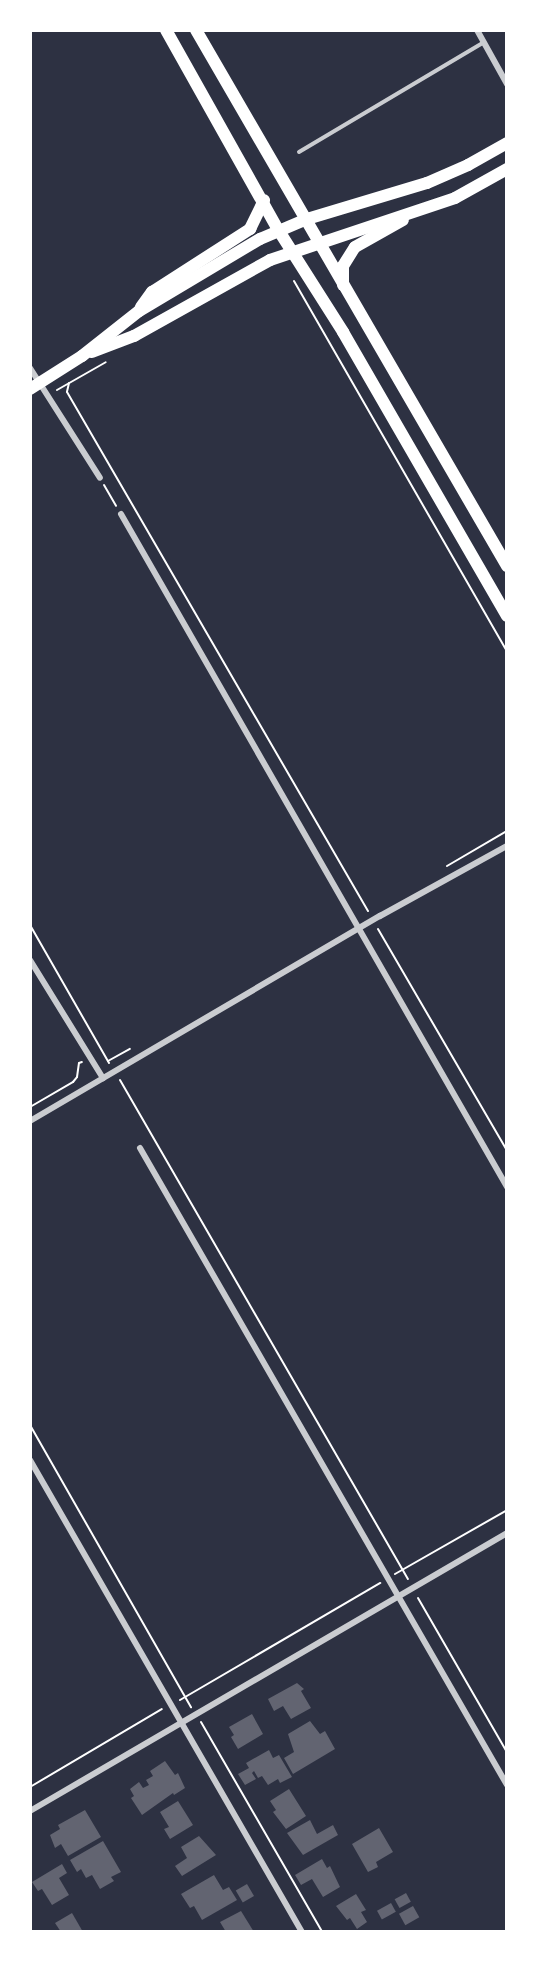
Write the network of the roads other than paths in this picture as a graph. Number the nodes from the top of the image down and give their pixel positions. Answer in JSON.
{"nodes":[{"id":1,"x":166,"y":30,"type":"edge"},
{"id":2,"x":196,"y":30,"type":"edge"},
{"id":3,"x":477,"y":30,"type":"edge"},
{"id":4,"x":484,"y":42,"type":"junction"},
{"id":5,"x":507,"y":84,"type":"edge"},
{"id":6,"x":507,"y":143,"type":"edge"},
{"id":7,"x":299,"y":152,"type":"dead end"},
{"id":8,"x":507,"y":169,"type":"edge"},
{"id":9,"x":264,"y":200,"type":"junction"},
{"id":10,"x":420,"y":210,"type":"junction"},
{"id":11,"x":307,"y":219,"type":"junction"},
{"id":12,"x":279,"y":231,"type":"junction"},
{"id":13,"x":319,"y":242,"type":"junction"},
{"id":14,"x":292,"y":251,"type":"junction"},
{"id":15,"x":343,"y":285,"type":"junction"},
{"id":16,"x":139,"y":311,"type":"junction"},
{"id":17,"x":82,"y":356,"type":"junction"},
{"id":18,"x":30,"y":368,"type":"edge"},
{"id":19,"x":34,"y":387,"type":"edge"},
{"id":20,"x":100,"y":478,"type":"road end"},
{"id":21,"x":121,"y":514,"type":"road end"},
{"id":22,"x":507,"y":566,"type":"edge"},
{"id":23,"x":507,"y":616,"type":"edge"},
{"id":24,"x":507,"y":846,"type":"edge"},
{"id":25,"x":359,"y":929,"type":"junction"},
{"id":26,"x":30,"y":960,"type":"edge"},
{"id":27,"x":104,"y":1078,"type":"junction"},
{"id":28,"x":30,"y":1121,"type":"edge"},
{"id":29,"x":140,"y":1148,"type":"dead end"},
{"id":30,"x":507,"y":1187,"type":"edge"},
{"id":31,"x":30,"y":1461,"type":"edge"},
{"id":32,"x":507,"y":1533,"type":"edge"},
{"id":33,"x":398,"y":1596,"type":"junction"},
{"id":34,"x":182,"y":1723,"type":"junction"},
{"id":35,"x":507,"y":1785,"type":"edge"},
{"id":36,"x":30,"y":1811,"type":"edge"},
{"id":37,"x":302,"y":1932,"type":"edge"}],
"edges":[{"from":1,"to":9,"type":"main road"},
{"from":2,"to":11,"type":"main road"},
{"from":3,"to":4,"type":"street"},
{"from":4,"to":5,"type":"street"},
{"from":4,"to":7,"type":"lane"},
{"from":6,"to":11,"type":"main road"},
{"from":8,"to":10,"type":"main road"},
{"from":9,"to":12,"type":"main road"},
{"from":9,"to":16,"type":"main road"},
{"from":10,"to":13,"type":"main road"},
{"from":10,"to":15,"type":"main road"},
{"from":11,"to":12,"type":"main road"},
{"from":11,"to":13,"type":"main road"},
{"from":12,"to":14,"type":"main road"},
{"from":12,"to":16,"type":"main road"},
{"from":13,"to":14,"type":"main road"},
{"from":13,"to":15,"type":"main road"},
{"from":14,"to":17,"type":"main road"},
{"from":14,"to":23,"type":"main road"},
{"from":15,"to":22,"type":"main road"},
{"from":16,"to":17,"type":"main road"},
{"from":17,"to":19,"type":"main road"},
{"from":18,"to":19,"type":"street"},
{"from":19,"to":20,"type":"street"},
{"from":21,"to":25,"type":"street"},
{"from":24,"to":25,"type":"street"},
{"from":25,"to":27,"type":"street"},
{"from":25,"to":30,"type":"street"},
{"from":26,"to":27,"type":"street"},
{"from":27,"to":28,"type":"street"},
{"from":29,"to":33,"type":"street"},
{"from":31,"to":34,"type":"street"},
{"from":32,"to":33,"type":"street"},
{"from":33,"to":34,"type":"street"},
{"from":33,"to":35,"type":"street"},
{"from":34,"to":36,"type":"street"},
{"from":34,"to":37,"type":"street"}]}
